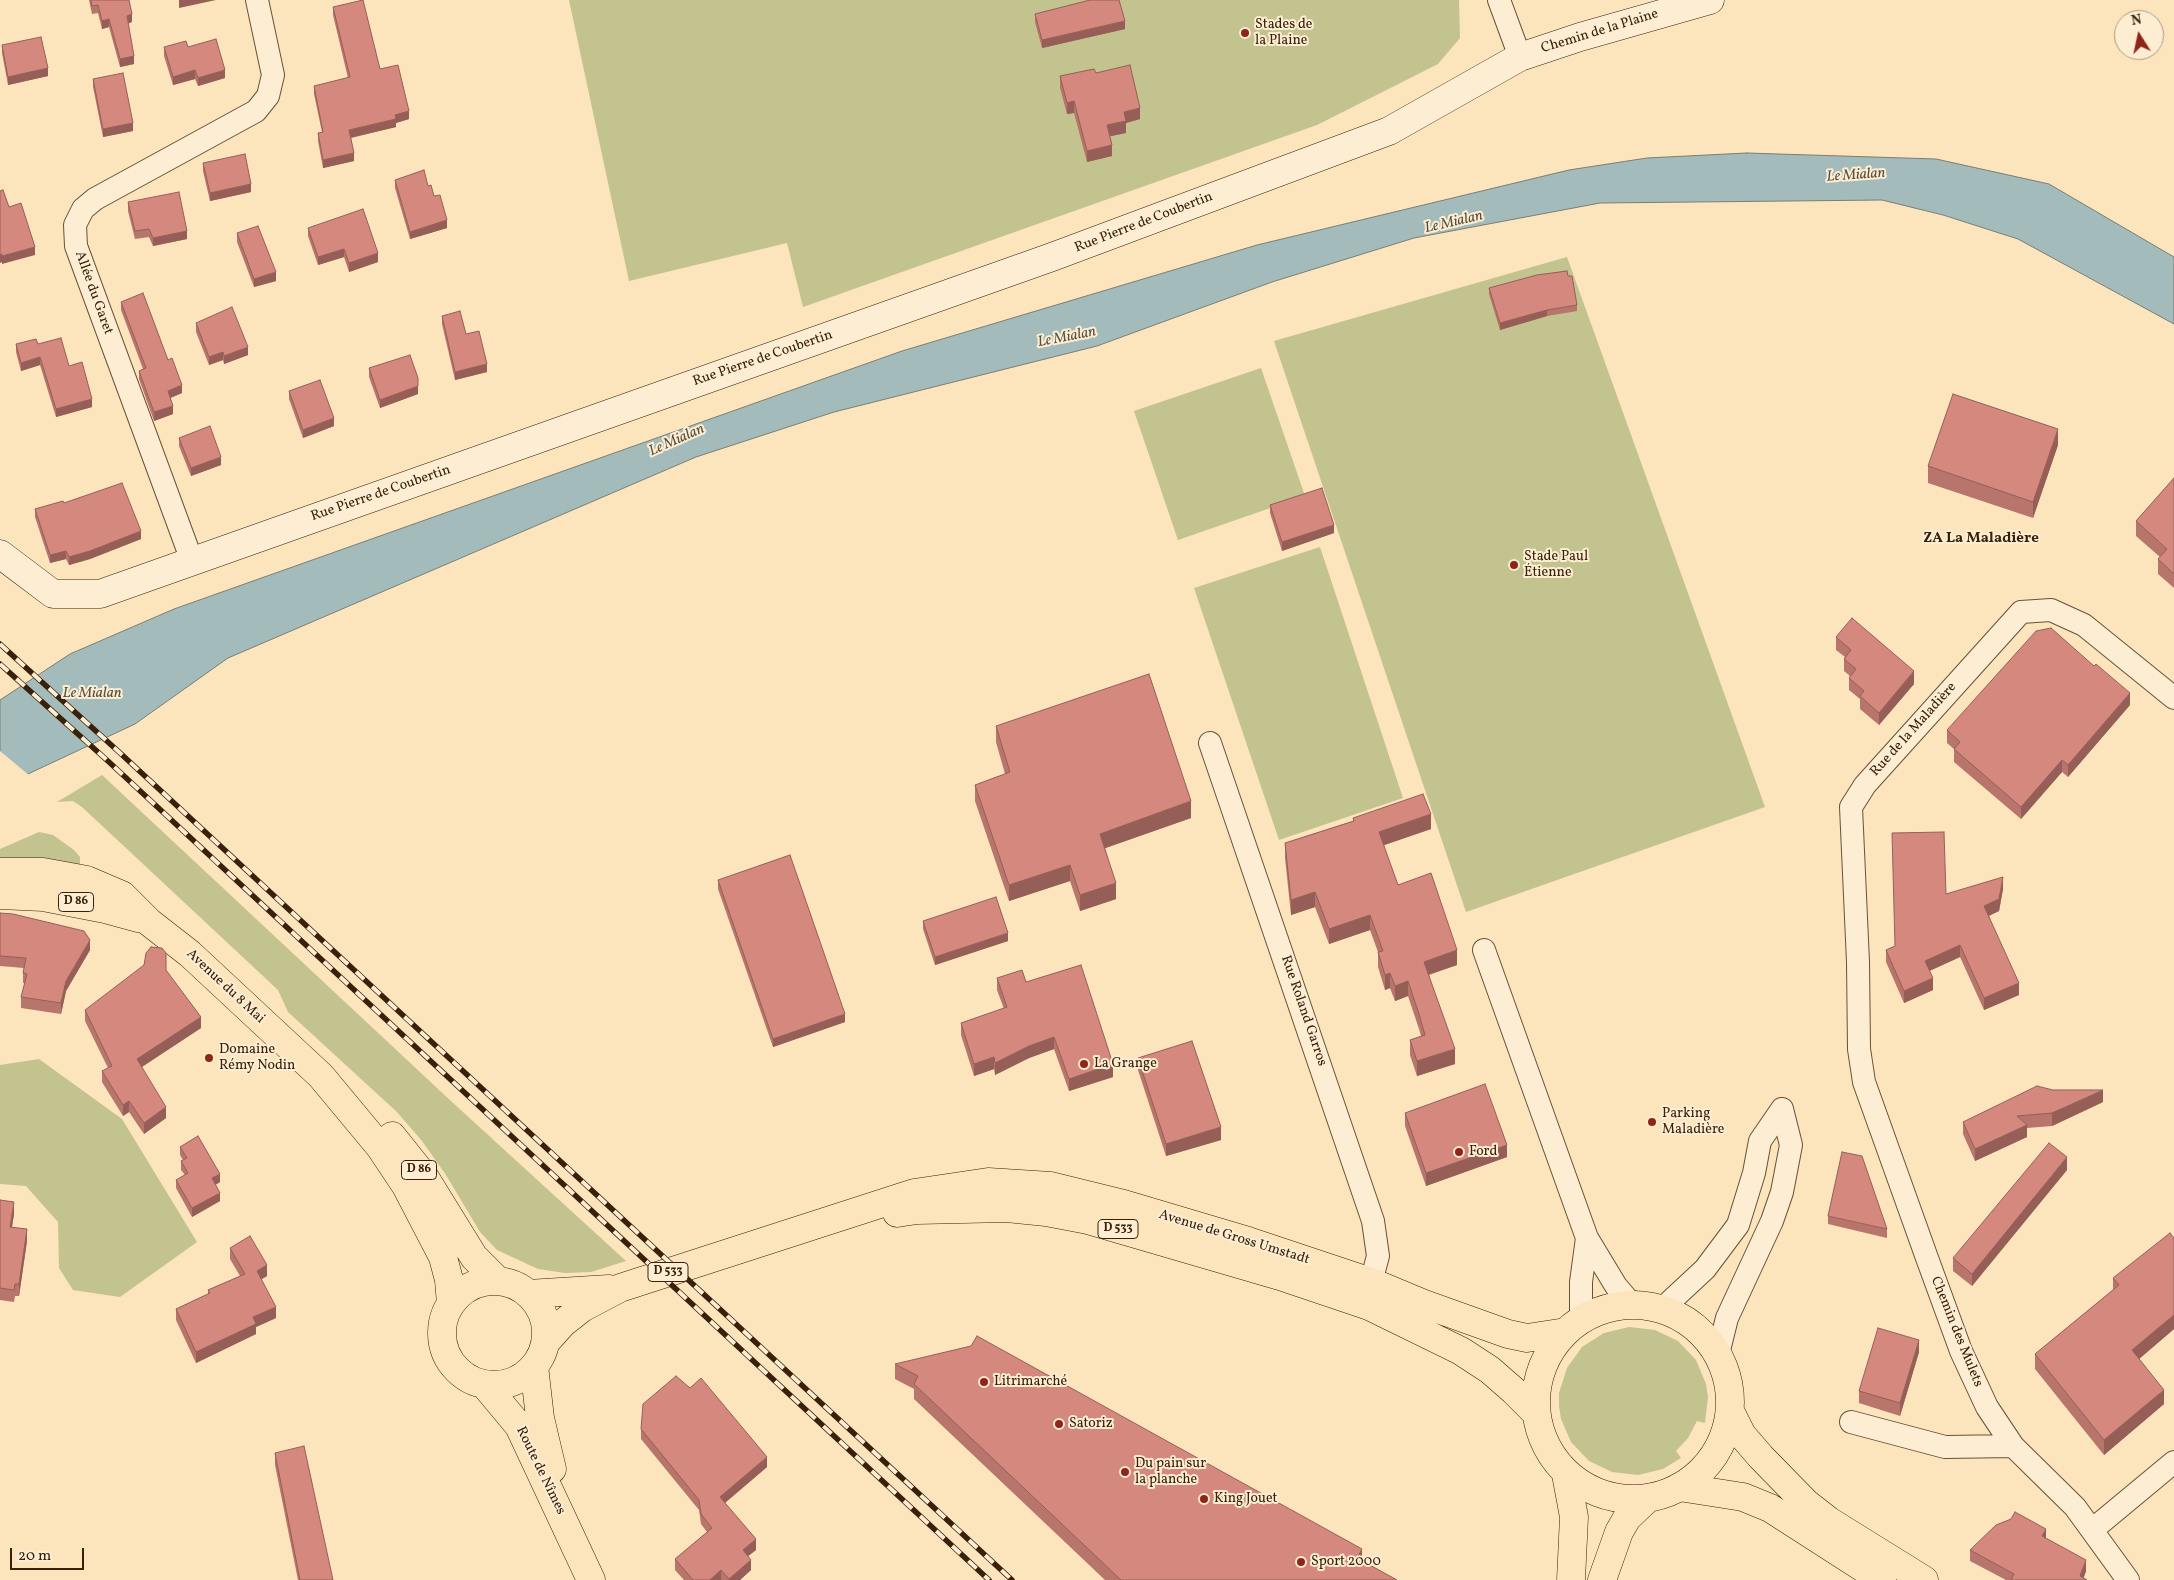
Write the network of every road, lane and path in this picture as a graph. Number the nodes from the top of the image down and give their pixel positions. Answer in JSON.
{"nodes":[{"id":1,"x":257,"y":0,"type":"edge"},
{"id":2,"x":1499,"y":0,"type":"edge"},
{"id":3,"x":1710,"y":0,"type":"edge"},
{"id":4,"x":1520,"y":57,"type":"junction"},
{"id":5,"x":0,"y":554,"type":"edge"},
{"id":6,"x":192,"y":561,"type":"junction"},
{"id":7,"x":2174,"y":698,"type":"edge"},
{"id":8,"x":1210,"y":742,"type":"dead end"},
{"id":9,"x":0,"y":872,"type":"edge"},
{"id":10,"x":0,"y":895,"type":"edge"},
{"id":11,"x":149,"y":922,"type":"junction"},
{"id":12,"x":1484,"y":950,"type":"dead end"},
{"id":13,"x":1859,"y":1049,"type":"joint"},
{"id":14,"x":320,"y":1076,"type":"junction"},
{"id":15,"x":809,"y":1226,"type":"junction"},
{"id":16,"x":1587,"y":1238,"type":"junction"},
{"id":17,"x":498,"y":1281,"type":"junction"},
{"id":18,"x":1371,"y":1282,"type":"junction"},
{"id":19,"x":620,"y":1288,"type":"junction"},
{"id":20,"x":528,"y":1294,"type":"junction"},
{"id":21,"x":451,"y":1304,"type":"junction"},
{"id":22,"x":1651,"y":1307,"type":"junction"},
{"id":23,"x":1574,"y":1326,"type":"junction"},
{"id":24,"x":540,"y":1354,"type":"junction"},
{"id":25,"x":1718,"y":1354,"type":"junction"},
{"id":26,"x":484,"y":1384,"type":"junction"},
{"id":27,"x":1730,"y":1412,"type":"junction"},
{"id":28,"x":1536,"y":1413,"type":"junction"},
{"id":29,"x":1852,"y":1422,"type":"dead end"},
{"id":30,"x":2013,"y":1446,"type":"junction"},
{"id":31,"x":2174,"y":1462,"type":"edge"},
{"id":32,"x":1566,"y":1474,"type":"junction"},
{"id":33,"x":1680,"y":1487,"type":"junction"},
{"id":34,"x":1648,"y":1498,"type":"junction"},
{"id":35,"x":2092,"y":1530,"type":"junction"},
{"id":36,"x":572,"y":1537,"type":"junction"},
{"id":37,"x":2126,"y":1578,"type":"edge"},
{"id":38,"x":591,"y":1580,"type":"edge"},
{"id":39,"x":1571,"y":1580,"type":"edge"},
{"id":40,"x":1602,"y":1580,"type":"edge"},
{"id":41,"x":1882,"y":1580,"type":"edge"},
{"id":42,"x":1924,"y":1580,"type":"edge"}],
"edges":[{"from":1,"to":6,"type":"street","name":"Allée du Garet"},
{"from":2,"to":4,"type":"street"},
{"from":3,"to":4,"type":"street","name":"Chemin de la Plaine"},
{"from":4,"to":6,"type":"street","name":"Rue Pierre de Coubertin"},
{"from":5,"to":6,"type":"street","name":"Rue Pierre de Coubertin"},
{"from":7,"to":13,"type":"street","name":"Rue de la Maladière"},
{"from":8,"to":18,"type":"street","name":"Rue Roland Garros"},
{"from":9,"to":11,"type":"main road","name":"Avenue du 8 Mai","number":"D 86"},
{"from":10,"to":11,"type":"main road","name":"Avenue du 8 Mai","number":"D 86"},
{"from":11,"to":14,"type":"main road","name":"Avenue du 8 Mai","number":"D 86"},
{"from":12,"to":16,"type":"street"},
{"from":13,"to":30,"type":"street","name":"Chemin des Mulets"},
{"from":14,"to":17,"type":"main road","number":"D 86"},
{"from":14,"to":21,"type":"main road","number":"D 86"},
{"from":15,"to":18,"type":"main road","name":"Avenue de Gross Umstadt","number":"D 533"},
{"from":15,"to":19,"type":"main road","name":"Avenue de Gross Umstadt","number":"D 533"},
{"from":15,"to":28,"type":"main road","name":"Avenue de Gross Umstadt","number":"D 533"},
{"from":16,"to":22,"type":"street"},
{"from":16,"to":23,"type":"street"},
{"from":17,"to":20,"type":"main road"},
{"from":17,"to":21,"type":"main road"},
{"from":18,"to":23,"type":"main road","name":"Avenue de Gross Umstadt","number":"D 533"},
{"from":19,"to":20,"type":"main road","name":"Avenue de Gross Umstadt","number":"D 533"},
{"from":19,"to":24,"type":"main road","name":"Avenue de Gross Umstadt","number":"D 533"},
{"from":20,"to":24,"type":"main road"},
{"from":21,"to":26,"type":"main road"},
{"from":22,"to":23,"type":"main road"},
{"from":22,"to":25,"type":"main road"},
{"from":22,"to":25,"type":"street"},
{"from":23,"to":28,"type":"main road"},
{"from":24,"to":26,"type":"main road"},
{"from":24,"to":36,"type":"main road","name":"Route de Nîmes"},
{"from":25,"to":27,"type":"main road"},
{"from":26,"to":36,"type":"main road","name":"Route de Nîmes"},
{"from":27,"to":33,"type":"main road"},
{"from":27,"to":42,"type":"main road"},
{"from":28,"to":32,"type":"main road"},
{"from":29,"to":30,"type":"street"},
{"from":30,"to":35,"type":"street","name":"Chemin des Mulets"},
{"from":31,"to":35,"type":"street"},
{"from":32,"to":34,"type":"main road"},
{"from":32,"to":39,"type":"main road"},
{"from":33,"to":34,"type":"main road"},
{"from":33,"to":41,"type":"main road"},
{"from":34,"to":40,"type":"main road"},
{"from":35,"to":37,"type":"street","name":"Chemin des Mulets"},
{"from":36,"to":38,"type":"main road","name":"Route de Nîmes"}]}
